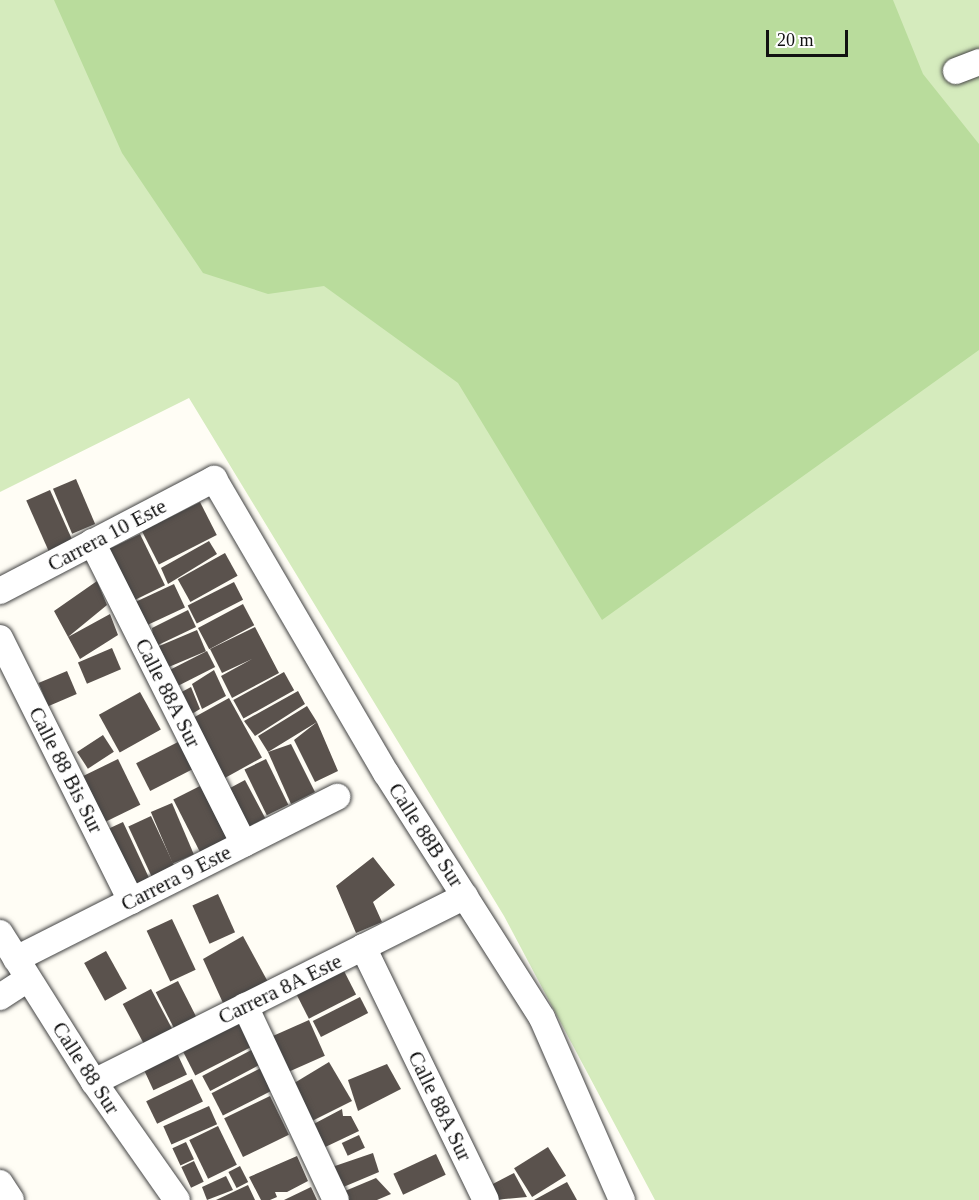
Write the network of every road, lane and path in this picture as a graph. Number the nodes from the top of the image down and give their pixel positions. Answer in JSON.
{"nodes":[{"id":1,"x":214,"y":479,"type":"joint"},
{"id":2,"x":92,"y":542,"type":"junction"},
{"id":3,"x":0,"y":591,"type":"edge"},
{"id":4,"x":0,"y":638,"type":"edge"},
{"id":5,"x":337,"y":797,"type":"dead end"},
{"id":6,"x":244,"y":844,"type":"junction"},
{"id":7,"x":465,"y":896,"type":"junction"},
{"id":8,"x":131,"y":901,"type":"junction"},
{"id":9,"x":0,"y":933,"type":"edge"},
{"id":10,"x":363,"y":947,"type":"junction"},
{"id":11,"x":22,"y":969,"type":"junction"},
{"id":12,"x":0,"y":997,"type":"edge"},
{"id":13,"x":245,"y":1006,"type":"junction"},
{"id":14,"x":94,"y":1082,"type":"junction"},
{"id":15,"x":0,"y":1183,"type":"edge"},
{"id":16,"x":11,"y":1200,"type":"edge"},
{"id":17,"x":177,"y":1200,"type":"edge"},
{"id":18,"x":336,"y":1200,"type":"edge"},
{"id":19,"x":486,"y":1200,"type":"edge"},
{"id":20,"x":622,"y":1200,"type":"edge"}],
"edges":[{"from":1,"to":2,"type":"street","name":"Carrera 10 Este"},
{"from":1,"to":7,"type":"street","name":"Calle 88B Sur"},
{"from":2,"to":3,"type":"street","name":"Carrera 10 Este"},
{"from":2,"to":6,"type":"street","name":"Calle 88A Sur"},
{"from":4,"to":8,"type":"street","name":"Calle 88 Bis Sur"},
{"from":5,"to":6,"type":"street","name":"Carrera 9 Este"},
{"from":6,"to":8,"type":"street","name":"Carrera 9 Este"},
{"from":7,"to":10,"type":"street","name":"Carrera 8A Este"},
{"from":7,"to":20,"type":"street","name":"Calle 88B Sur"},
{"from":8,"to":11,"type":"street","name":"Carrera 9 Este"},
{"from":9,"to":11,"type":"street","name":"Calle 88 Sur"},
{"from":10,"to":13,"type":"street","name":"Carrera 8A Este"},
{"from":10,"to":19,"type":"street","name":"Calle 88A Sur"},
{"from":11,"to":12,"type":"street","name":"Carrera 9 Este"},
{"from":11,"to":14,"type":"street","name":"Calle 88 Sur"},
{"from":13,"to":14,"type":"street","name":"Carrera 8A Este"},
{"from":13,"to":18,"type":"street"},
{"from":14,"to":17,"type":"street","name":"Calle 88 Sur"},
{"from":15,"to":16,"type":"street"}]}
